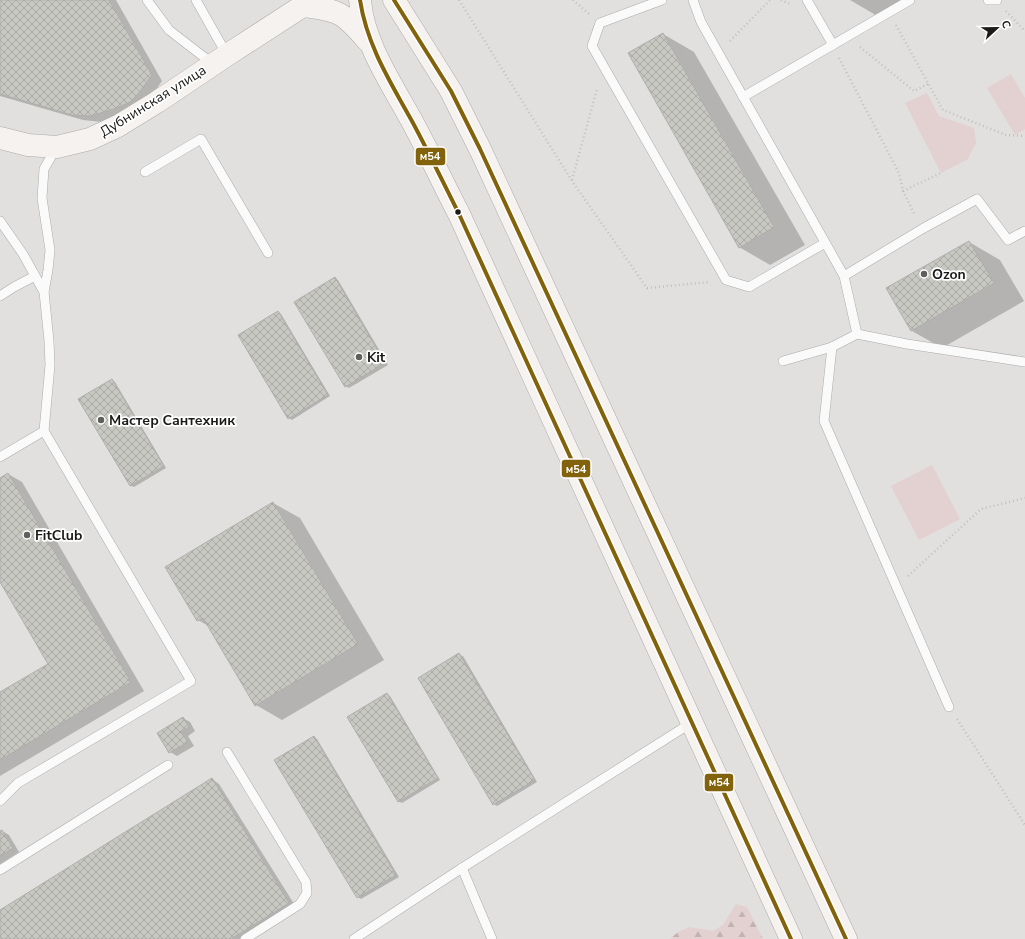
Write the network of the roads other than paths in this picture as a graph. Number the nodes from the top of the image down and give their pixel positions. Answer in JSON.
{"nodes":[{"id":1,"x":147,"y":0,"type":"edge"},
{"id":2,"x":196,"y":0,"type":"edge"},
{"id":3,"x":360,"y":0,"type":"edge"},
{"id":4,"x":394,"y":0,"type":"edge"},
{"id":5,"x":413,"y":0,"type":"edge"},
{"id":6,"x":662,"y":0,"type":"edge"},
{"id":7,"x":693,"y":0,"type":"edge"},
{"id":8,"x":807,"y":0,"type":"edge"},
{"id":9,"x":910,"y":0,"type":"edge"},
{"id":10,"x":308,"y":3,"type":"edge"},
{"id":11,"x":421,"y":41,"type":"junction"},
{"id":12,"x":832,"y":45,"type":"junction"},
{"id":13,"x":372,"y":47,"type":"junction"},
{"id":14,"x":220,"y":59,"type":"junction"},
{"id":15,"x":743,"y":97,"type":"junction"},
{"id":16,"x":0,"y":138,"type":"edge"},
{"id":17,"x":57,"y":147,"type":"junction"},
{"id":18,"x":145,"y":172,"type":"dead end"},
{"id":19,"x":0,"y":221,"type":"edge"},
{"id":20,"x":1025,"y":231,"type":"edge"},
{"id":21,"x":825,"y":243,"type":"junction"},
{"id":22,"x":268,"y":253,"type":"dead end"},
{"id":23,"x":35,"y":276,"type":"junction"},
{"id":24,"x":844,"y":276,"type":"junction"},
{"id":25,"x":44,"y":292,"type":"junction"},
{"id":26,"x":0,"y":296,"type":"edge"},
{"id":27,"x":857,"y":334,"type":"junction"},
{"id":28,"x":832,"y":347,"type":"junction"},
{"id":29,"x":783,"y":361,"type":"dead end"},
{"id":30,"x":1025,"y":362,"type":"edge"},
{"id":31,"x":44,"y":431,"type":"junction"},
{"id":32,"x":0,"y":457,"type":"edge"},
{"id":33,"x":949,"y":707,"type":"road end"},
{"id":34,"x":691,"y":723,"type":"junction"},
{"id":35,"x":227,"y":752,"type":"dead end"},
{"id":36,"x":168,"y":765,"type":"dead end"},
{"id":37,"x":0,"y":801,"type":"edge"},
{"id":38,"x":462,"y":868,"type":"junction"},
{"id":39,"x":0,"y":870,"type":"edge"},
{"id":40,"x":246,"y":939,"type":"edge"},
{"id":41,"x":354,"y":939,"type":"edge"},
{"id":42,"x":492,"y":939,"type":"edge"},
{"id":43,"x":791,"y":939,"type":"edge"},
{"id":44,"x":846,"y":939,"type":"edge"}],
"edges":[{"from":1,"to":14,"type":"lane"},
{"from":2,"to":14,"type":"lane"},
{"from":3,"to":13,"type":"main road"},
{"from":4,"to":11,"type":"main road"},
{"from":5,"to":11,"type":"main road"},
{"from":6,"to":21,"type":"lane"},
{"from":7,"to":15,"type":"lane"},
{"from":8,"to":12,"type":"lane"},
{"from":9,"to":12,"type":"lane"},
{"from":10,"to":13,"type":"main road"},
{"from":10,"to":14,"type":"main road","name":"Дубнинская улица"},
{"from":11,"to":44,"type":"main road"},
{"from":12,"to":15,"type":"lane"},
{"from":13,"to":34,"type":"main road"},
{"from":14,"to":17,"type":"main road","name":"Дубнинская улица"},
{"from":15,"to":21,"type":"lane"},
{"from":16,"to":17,"type":"main road","name":"Дубнинская улица"},
{"from":17,"to":25,"type":"lane"},
{"from":18,"to":22,"type":"lane"},
{"from":19,"to":23,"type":"lane"},
{"from":20,"to":24,"type":"lane"},
{"from":21,"to":24,"type":"lane"},
{"from":23,"to":25,"type":"lane"},
{"from":23,"to":26,"type":"lane"},
{"from":24,"to":27,"type":"lane"},
{"from":25,"to":31,"type":"lane"},
{"from":27,"to":28,"type":"lane"},
{"from":27,"to":30,"type":"lane"},
{"from":28,"to":29,"type":"lane"},
{"from":28,"to":33,"type":"lane"},
{"from":31,"to":32,"type":"lane"},
{"from":31,"to":37,"type":"lane"},
{"from":34,"to":38,"type":"lane"},
{"from":34,"to":43,"type":"main road"},
{"from":35,"to":40,"type":"lane"},
{"from":36,"to":39,"type":"lane"},
{"from":38,"to":41,"type":"lane"},
{"from":38,"to":42,"type":"lane"}]}
